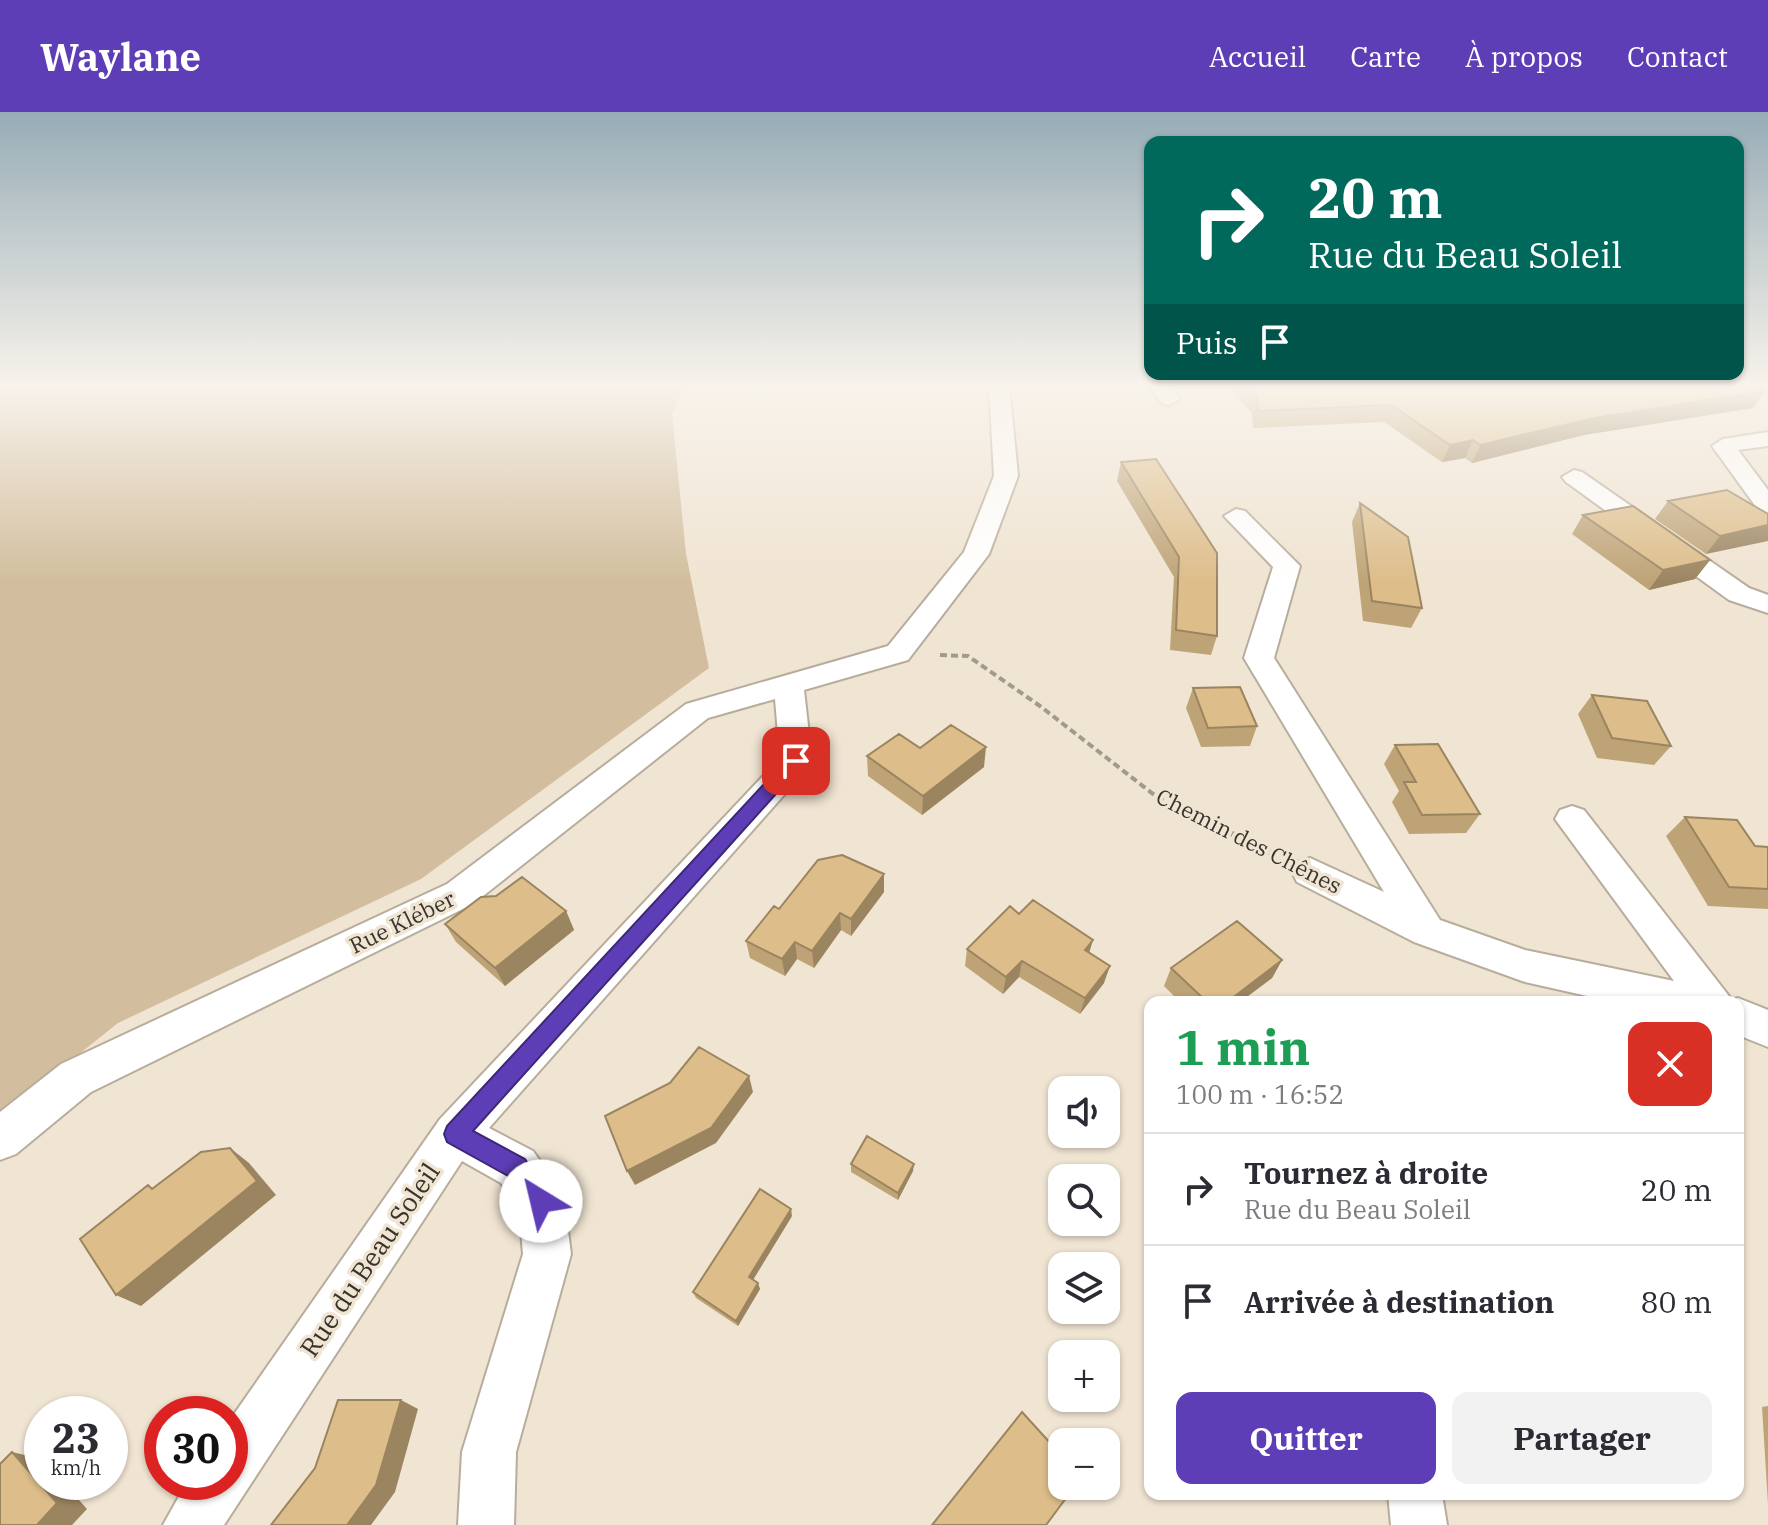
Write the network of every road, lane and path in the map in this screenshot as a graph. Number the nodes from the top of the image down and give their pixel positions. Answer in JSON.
{"nodes":[{"id":1,"x":1004,"y":451,"type":"edge"},
{"id":2,"x":1727,"y":451,"type":"edge"},
{"id":3,"x":1574,"y":477,"type":"dead end"},
{"id":4,"x":1768,"y":506,"type":"edge"},
{"id":5,"x":1236,"y":516,"type":"dead end"},
{"id":6,"x":1768,"y":605,"type":"edge"},
{"id":7,"x":898,"y":653,"type":"junction"},
{"id":8,"x":789,"y":688,"type":"junction"},
{"id":9,"x":1572,"y":819,"type":"dead end"},
{"id":10,"x":1310,"y":872,"type":"joint"},
{"id":11,"x":1427,"y":931,"type":"junction"},
{"id":12,"x":1665,"y":996,"type":"edge"},
{"id":13,"x":1708,"y":996,"type":"edge"},
{"id":14,"x":1744,"y":1019,"type":"edge"},
{"id":15,"x":1768,"y":1029,"type":"edge"},
{"id":16,"x":455,"y":1134,"type":"junction"},
{"id":17,"x":0,"y":1139,"type":"edge"},
{"id":18,"x":248,"y":1440,"type":"edge"},
{"id":19,"x":208,"y":1500,"type":"edge"},
{"id":20,"x":1416,"y":1500,"type":"edge"},
{"id":21,"x":191,"y":1525,"type":"edge"},
{"id":22,"x":486,"y":1525,"type":"edge"},
{"id":23,"x":1419,"y":1525,"type":"edge"}],
"edges":[{"from":1,"to":7,"type":"street"},
{"from":2,"to":4,"type":"street"},
{"from":3,"to":6,"type":"street"},
{"from":5,"to":11,"type":"street"},
{"from":7,"to":8,"type":"street"},
{"from":7,"to":10,"type":"path","name":"Chemin des Chênes"},
{"from":8,"to":16,"type":"street","name":"Rue du Beau Soleil"},
{"from":8,"to":17,"type":"street","name":"Rue Kléber"},
{"from":9,"to":13,"type":"street"},
{"from":10,"to":11,"type":"street","name":"Chemin des Chênes"},
{"from":11,"to":12,"type":"street","name":"Chemin des Chênes"},
{"from":14,"to":15,"type":"street"},
{"from":16,"to":18,"type":"street","name":"Rue du Beau Soleil"},
{"from":16,"to":22,"type":"street"},
{"from":19,"to":21,"type":"street"},
{"from":20,"to":23,"type":"street"}]}
